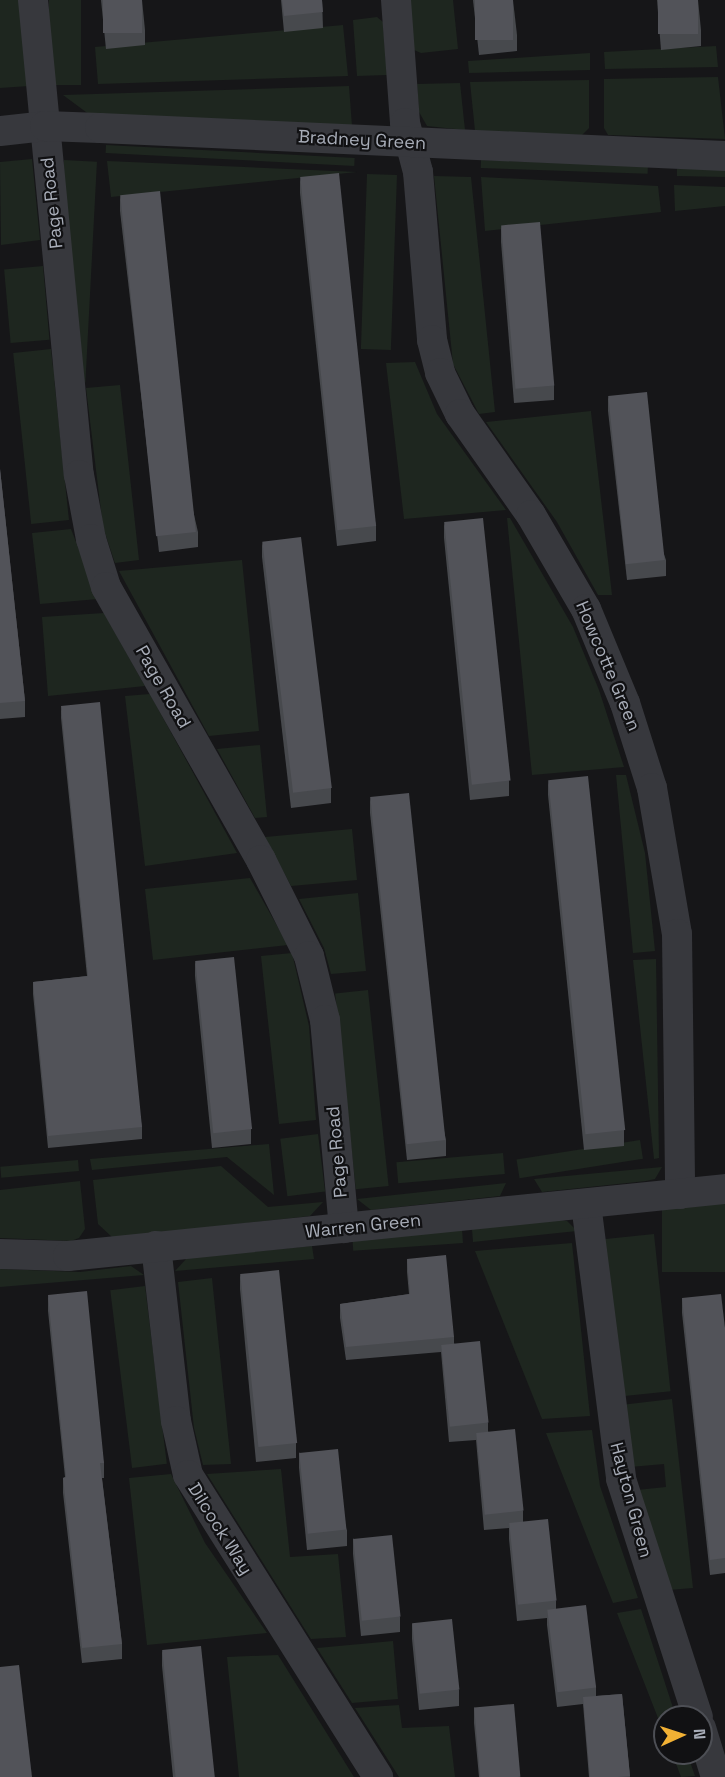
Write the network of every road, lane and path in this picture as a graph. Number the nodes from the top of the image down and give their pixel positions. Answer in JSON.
{"nodes":[{"id":1,"x":33,"y":0,"type":"edge"},
{"id":2,"x":396,"y":0,"type":"edge"},
{"id":3,"x":45,"y":126,"type":"junction"},
{"id":4,"x":0,"y":132,"type":"edge"},
{"id":5,"x":409,"y":141,"type":"junction"},
{"id":6,"x":725,"y":156,"type":"edge"},
{"id":7,"x":725,"y":1189,"type":"edge"},
{"id":8,"x":680,"y":1194,"type":"junction"},
{"id":9,"x":586,"y":1204,"type":"junction"},
{"id":10,"x":344,"y":1228,"type":"junction"},
{"id":11,"x":156,"y":1246,"type":"junction"},
{"id":12,"x":0,"y":1254,"type":"edge"},
{"id":13,"x":694,"y":1705,"type":"edge"},
{"id":14,"x":378,"y":1777,"type":"edge"}],
"edges":[{"from":1,"to":3,"type":"street","name":"Page Road"},
{"from":2,"to":5,"type":"street","name":"Howcotte Green"},
{"from":3,"to":4,"type":"street","name":"Bradney Green"},
{"from":3,"to":5,"type":"street","name":"Bradney Green"},
{"from":3,"to":10,"type":"street","name":"Page Road"},
{"from":5,"to":6,"type":"street","name":"Bradney Green"},
{"from":5,"to":8,"type":"street","name":"Howcotte Green"},
{"from":7,"to":8,"type":"street","name":"Warren Green"},
{"from":8,"to":9,"type":"street","name":"Warren Green"},
{"from":9,"to":10,"type":"street","name":"Warren Green"},
{"from":9,"to":13,"type":"street","name":"Hayton Green"},
{"from":10,"to":11,"type":"street","name":"Warren Green"},
{"from":11,"to":12,"type":"street","name":"Warren Green"},
{"from":11,"to":14,"type":"street","name":"Dilcock Way"}]}
